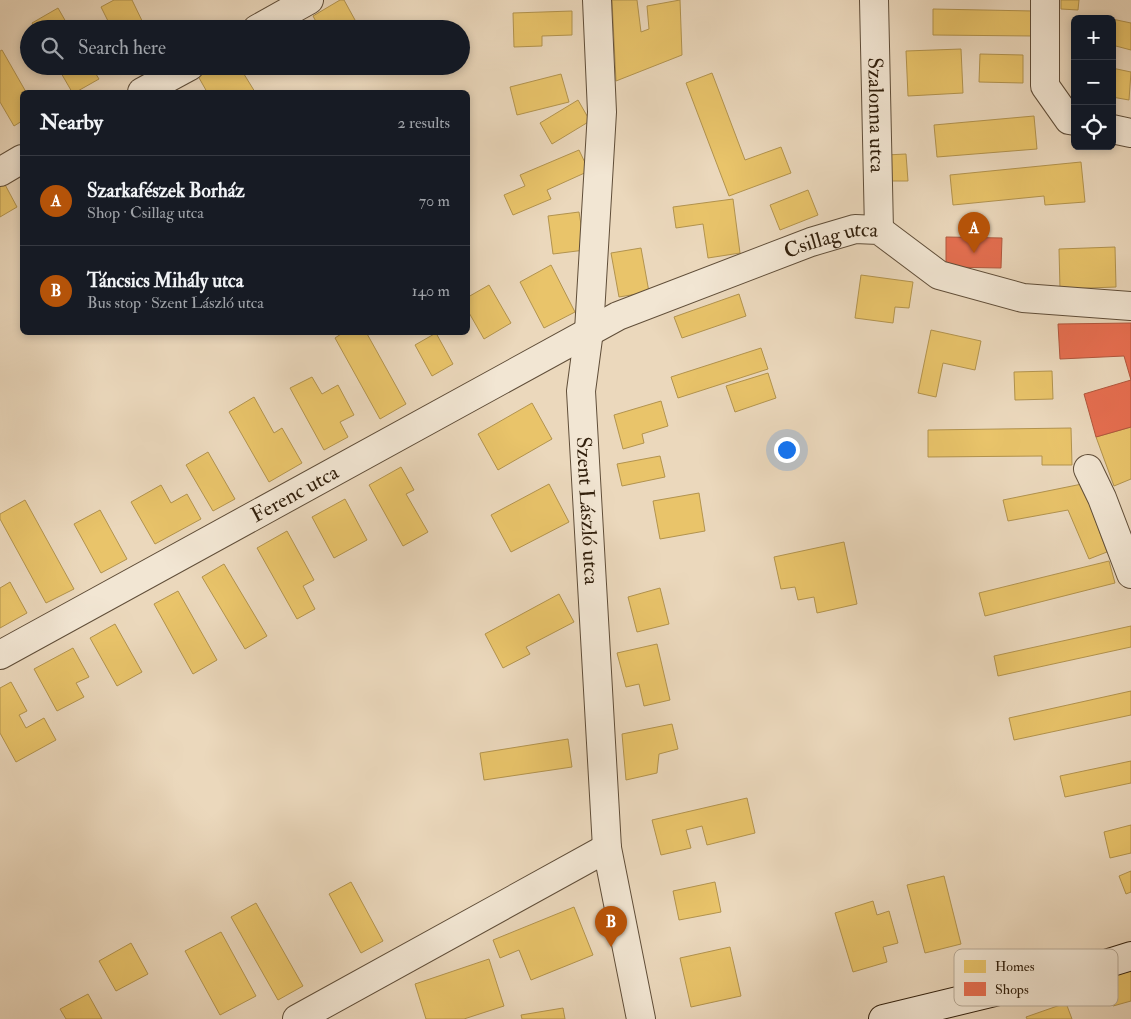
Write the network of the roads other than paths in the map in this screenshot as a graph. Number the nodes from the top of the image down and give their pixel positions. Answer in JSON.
{"nodes":[{"id":1,"x":309,"y":0,"type":"edge"},
{"id":2,"x":597,"y":0,"type":"edge"},
{"id":3,"x":874,"y":0,"type":"edge"},
{"id":4,"x":1045,"y":0,"type":"edge"},
{"id":5,"x":273,"y":20,"type":"edge"},
{"id":6,"x":173,"y":75,"type":"edge"},
{"id":7,"x":146,"y":90,"type":"edge"},
{"id":8,"x":1071,"y":120,"type":"edge"},
{"id":9,"x":1116,"y":130,"type":"edge"},
{"id":10,"x":1131,"y":133,"type":"edge"},
{"id":11,"x":20,"y":160,"type":"edge"},
{"id":12,"x":0,"y":172,"type":"edge"},
{"id":13,"x":879,"y":230,"type":"junction"},
{"id":14,"x":1131,"y":306,"type":"edge"},
{"id":15,"x":589,"y":331,"type":"junction"},
{"id":16,"x":1088,"y":469,"type":"dead end"},
{"id":17,"x":1131,"y":574,"type":"edge"},
{"id":18,"x":0,"y":655,"type":"edge"},
{"id":19,"x":607,"y":848,"type":"junction"},
{"id":20,"x":1131,"y":956,"type":"edge"},
{"id":21,"x":1118,"y":960,"type":"edge"},
{"id":22,"x":954,"y":1002,"type":"edge"},
{"id":23,"x":296,"y":1019,"type":"edge"},
{"id":24,"x":641,"y":1019,"type":"edge"},
{"id":25,"x":883,"y":1019,"type":"edge"}],
"edges":[{"from":1,"to":5,"type":"street"},
{"from":2,"to":15,"type":"street","name":"Szent László utca"},
{"from":3,"to":13,"type":"street","name":"Szalonna utca"},
{"from":4,"to":8,"type":"street"},
{"from":6,"to":7,"type":"street"},
{"from":9,"to":10,"type":"street"},
{"from":11,"to":12,"type":"street"},
{"from":13,"to":14,"type":"street","name":"Csillag utca"},
{"from":13,"to":15,"type":"street","name":"Csillag utca"},
{"from":15,"to":18,"type":"street","name":"Ferenc utca"},
{"from":15,"to":19,"type":"street","name":"Szent László utca"},
{"from":16,"to":17,"type":"street"},
{"from":19,"to":23,"type":"street"},
{"from":19,"to":24,"type":"street","name":"Szent László utca"},
{"from":20,"to":21,"type":"street"},
{"from":22,"to":25,"type":"street"}]}
